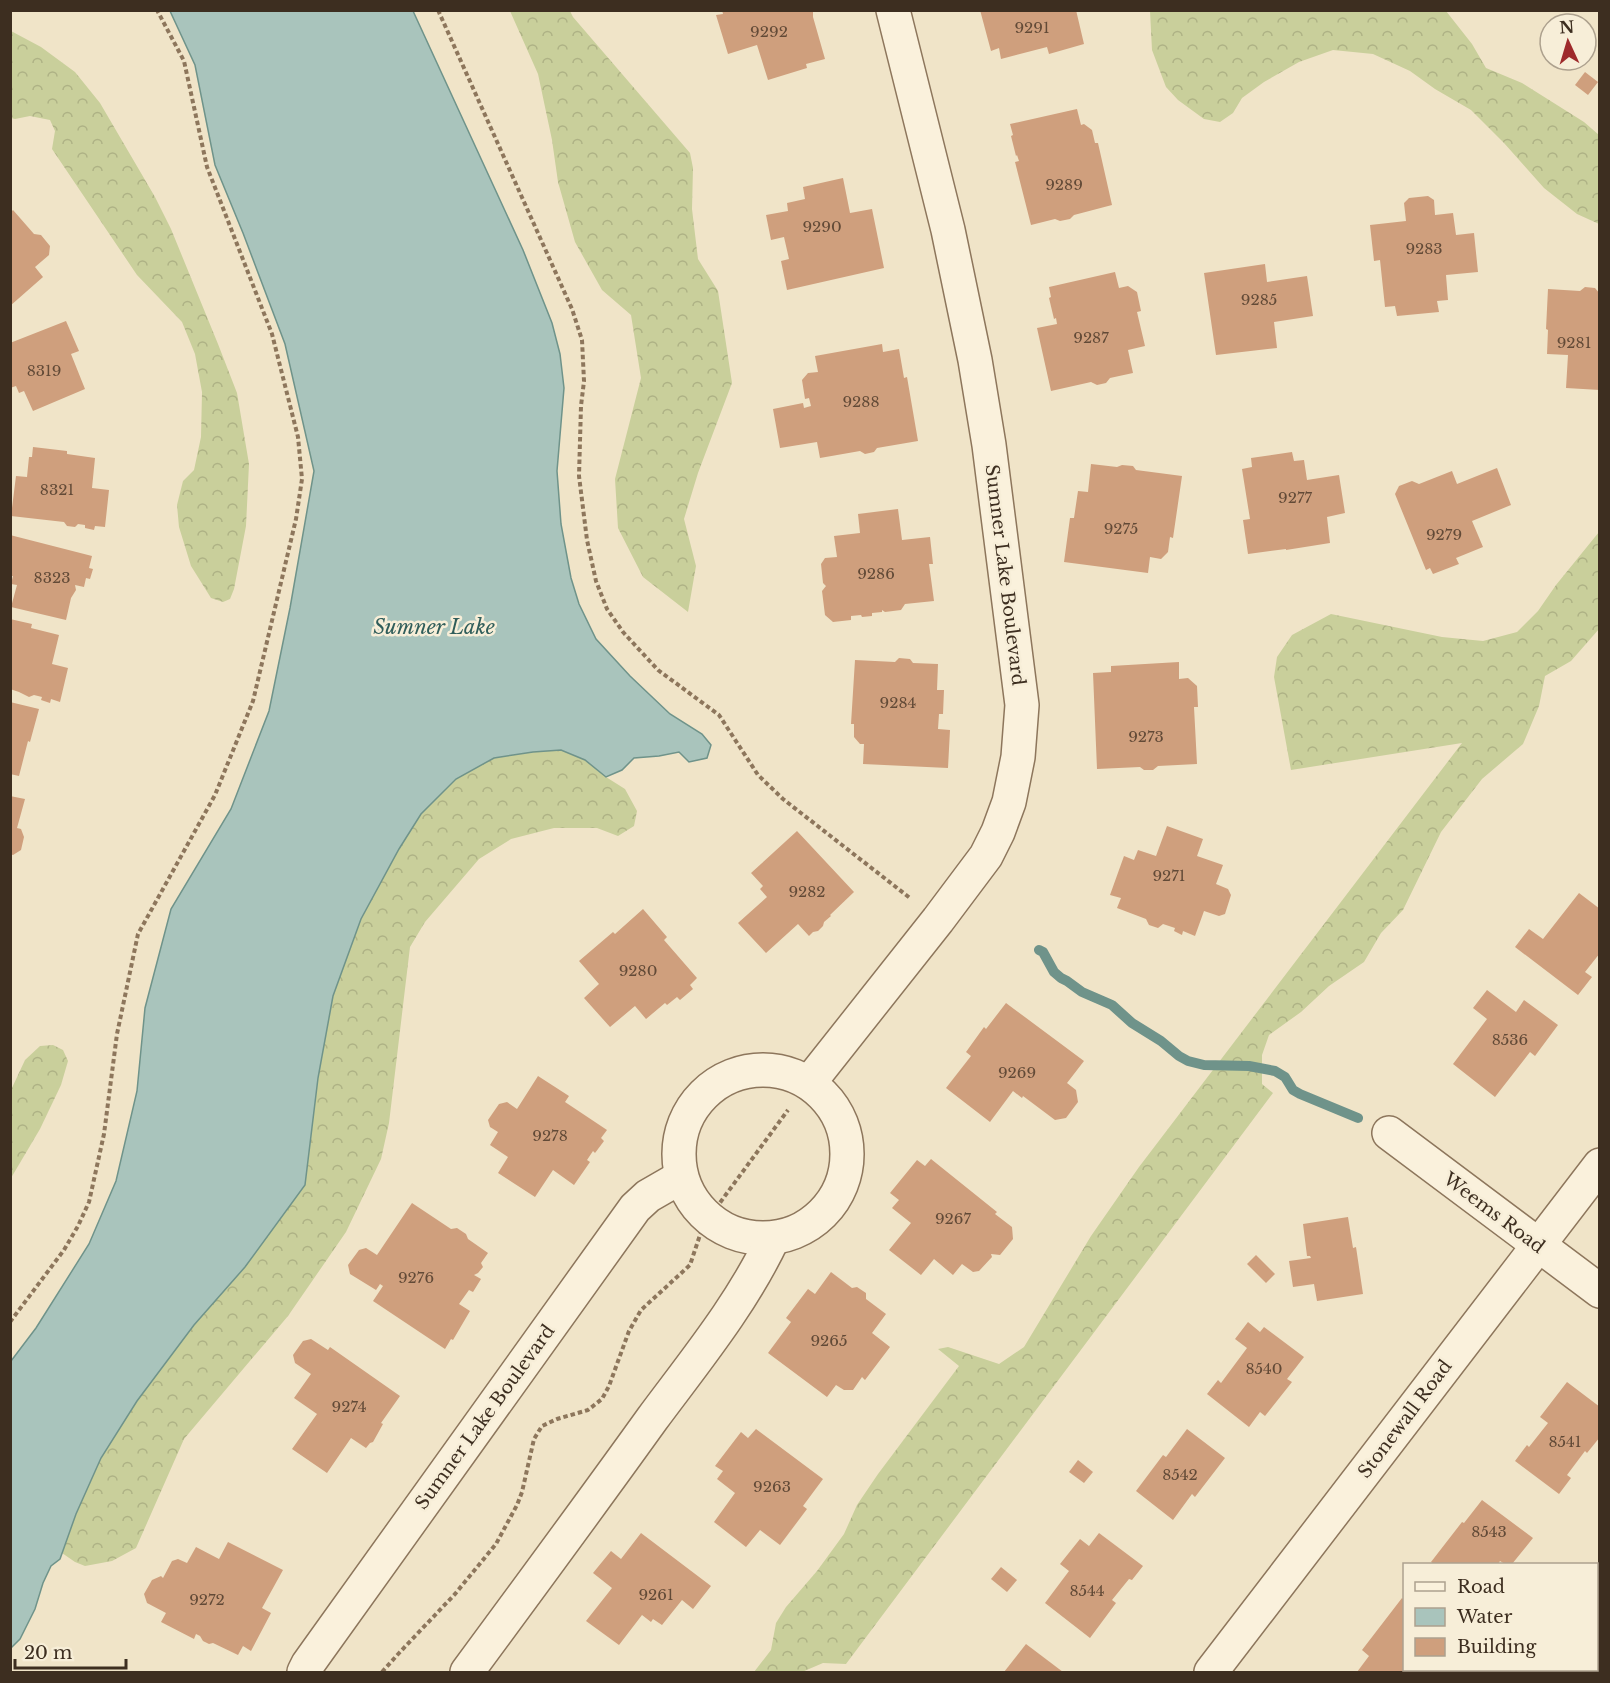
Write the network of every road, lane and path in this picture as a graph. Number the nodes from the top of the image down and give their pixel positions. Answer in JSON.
{"nodes":[{"id":1,"x":157,"y":10,"type":"edge"},
{"id":2,"x":438,"y":10,"type":"edge"},
{"id":3,"x":893,"y":10,"type":"edge"},
{"id":4,"x":938,"y":920,"type":"junction"},
{"id":5,"x":808,"y":1083,"type":"junction"},
{"id":6,"x":1389,"y":1133,"type":"dead end"},
{"id":7,"x":1599,"y":1165,"type":"edge"},
{"id":8,"x":681,"y":1177,"type":"junction"},
{"id":9,"x":708,"y":1219,"type":"junction"},
{"id":10,"x":773,"y":1238,"type":"junction"},
{"id":11,"x":1537,"y":1246,"type":"junction"},
{"id":12,"x":1599,"y":1291,"type":"edge"},
{"id":13,"x":10,"y":1322,"type":"edge"},
{"id":14,"x":304,"y":1672,"type":"edge"},
{"id":15,"x":382,"y":1672,"type":"edge"},
{"id":16,"x":467,"y":1672,"type":"edge"},
{"id":17,"x":1211,"y":1672,"type":"edge"}],
"edges":[{"from":1,"to":13,"type":"path"},
{"from":2,"to":4,"type":"path"},
{"from":3,"to":4,"type":"street","name":"Sumner Lake Boulevard"},
{"from":4,"to":5,"type":"street","name":"Sumner Lake Boulevard"},
{"from":5,"to":8,"type":"street"},
{"from":5,"to":9,"type":"path"},
{"from":5,"to":10,"type":"street"},
{"from":6,"to":11,"type":"street","name":"Weems Road"},
{"from":7,"to":11,"type":"street","name":"Stonewall Road"},
{"from":8,"to":9,"type":"street"},
{"from":8,"to":14,"type":"street","name":"Sumner Lake Boulevard"},
{"from":9,"to":10,"type":"street"},
{"from":9,"to":15,"type":"path"},
{"from":10,"to":16,"type":"street"},
{"from":11,"to":12,"type":"street","name":"Weems Road"},
{"from":11,"to":17,"type":"street","name":"Stonewall Road"}]}
